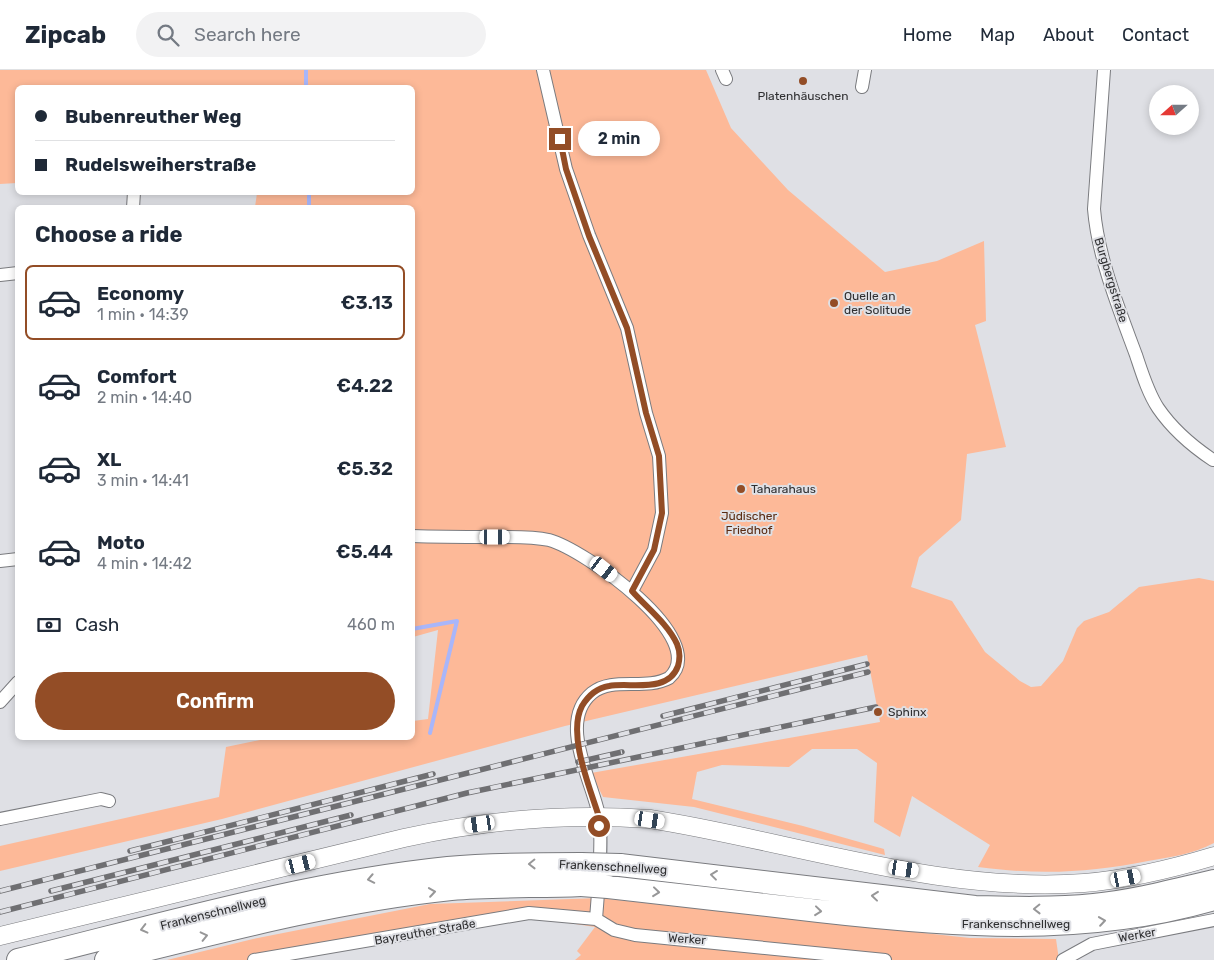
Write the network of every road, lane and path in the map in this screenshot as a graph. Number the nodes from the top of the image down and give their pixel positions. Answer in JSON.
{"nodes":[{"id":1,"x":544,"y":70,"type":"edge"},
{"id":2,"x":865,"y":70,"type":"edge"},
{"id":3,"x":1104,"y":70,"type":"edge"},
{"id":4,"x":862,"y":87,"type":"dead end"},
{"id":5,"x":15,"y":273,"type":"edge"},
{"id":6,"x":0,"y":275,"type":"edge"},
{"id":7,"x":1213,"y":460,"type":"edge"},
{"id":8,"x":415,"y":536,"type":"edge"},
{"id":9,"x":15,"y":559,"type":"edge"},
{"id":10,"x":0,"y":561,"type":"edge"},
{"id":11,"x":632,"y":591,"type":"junction"},
{"id":12,"x":15,"y":685,"type":"edge"},
{"id":13,"x":0,"y":702,"type":"edge"},
{"id":14,"x":109,"y":801,"type":"dead end"},
{"id":15,"x":599,"y":817,"type":"junction"},
{"id":16,"x":0,"y":819,"type":"edge"},
{"id":17,"x":1214,"y":856,"type":"edge"},
{"id":18,"x":581,"y":875,"type":"junction"},
{"id":19,"x":1214,"y":881,"type":"edge"},
{"id":20,"x":1214,"y":899,"type":"edge"},
{"id":21,"x":596,"y":919,"type":"junction"},
{"id":22,"x":1214,"y":920,"type":"edge"},
{"id":23,"x":0,"y":936,"type":"edge"},
{"id":24,"x":18,"y":960,"type":"edge"},
{"id":25,"x":106,"y":960,"type":"edge"},
{"id":26,"x":254,"y":960,"type":"edge"},
{"id":27,"x":884,"y":960,"type":"edge"},
{"id":28,"x":1062,"y":960,"type":"edge"}],
"edges":[{"from":1,"to":11,"type":"street"},
{"from":2,"to":4,"type":"street"},
{"from":3,"to":7,"type":"street","name":"Burgbergstraße"},
{"from":5,"to":6,"type":"street"},
{"from":8,"to":11,"type":"street"},
{"from":9,"to":10,"type":"street"},
{"from":11,"to":15,"type":"street"},
{"from":12,"to":13,"type":"street"},
{"from":14,"to":16,"type":"street"},
{"from":15,"to":17,"type":"main road"},
{"from":15,"to":21,"type":"street"},
{"from":15,"to":23,"type":"main road"},
{"from":19,"to":18,"type":"highway","name":"Frankenschnellweg","one_way":true,"bridge":true},
{"from":18,"to":20,"type":"highway","name":"Frankenschnellweg","one_way":true,"bridge":true},
{"from":18,"to":24,"type":"highway","name":"Frankenschnellweg","one_way":true},
{"from":25,"to":18,"type":"highway","name":"Frankenschnellweg","one_way":true},
{"from":21,"to":26,"type":"street","name":"Bayreuther Straße"},
{"from":21,"to":27,"type":"street","name":"Werker"},
{"from":22,"to":28,"type":"street","name":"Werker"}]}
